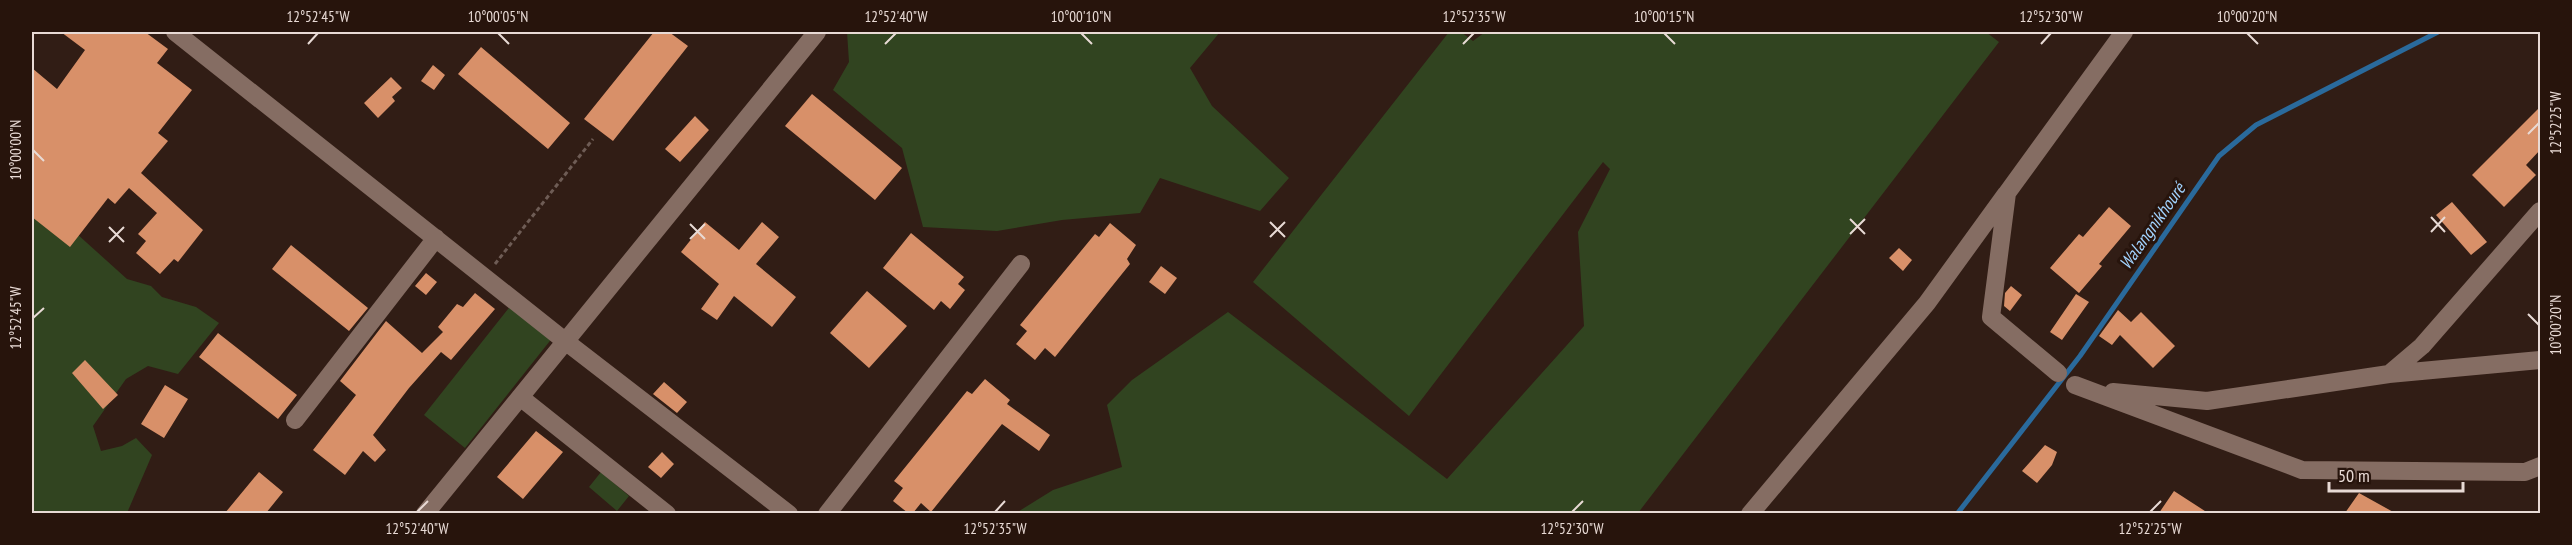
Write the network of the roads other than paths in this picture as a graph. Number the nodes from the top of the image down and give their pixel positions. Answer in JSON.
{"nodes":[{"id":1,"x":175,"y":32,"type":"edge"},
{"id":2,"x":817,"y":32,"type":"edge"},
{"id":3,"x":2124,"y":32,"type":"edge"},
{"id":4,"x":2007,"y":193,"type":"junction"},
{"id":5,"x":2541,"y":211,"type":"edge"},
{"id":6,"x":436,"y":238,"type":"junction"},
{"id":7,"x":1021,"y":264,"type":"dead end"},
{"id":8,"x":565,"y":341,"type":"junction"},
{"id":9,"x":2541,"y":360,"type":"edge"},
{"id":10,"x":2058,"y":373,"type":"dead end"},
{"id":11,"x":2389,"y":374,"type":"junction"},
{"id":12,"x":520,"y":397,"type":"junction"},
{"id":13,"x":295,"y":420,"type":"dead end"},
{"id":14,"x":2541,"y":466,"type":"edge"},
{"id":15,"x":425,"y":513,"type":"edge"},
{"id":16,"x":667,"y":513,"type":"edge"},
{"id":17,"x":789,"y":513,"type":"edge"},
{"id":18,"x":827,"y":513,"type":"edge"},
{"id":19,"x":1750,"y":513,"type":"edge"}],
"edges":[{"from":1,"to":6,"type":"street"},
{"from":2,"to":8,"type":"street"},
{"from":3,"to":4,"type":"street"},
{"from":4,"to":10,"type":"street"},
{"from":4,"to":19,"type":"street"},
{"from":5,"to":11,"type":"street"},
{"from":6,"to":8,"type":"street"},
{"from":6,"to":13,"type":"street"},
{"from":7,"to":18,"type":"street"},
{"from":8,"to":12,"type":"street"},
{"from":8,"to":17,"type":"street"},
{"from":9,"to":11,"type":"street"},
{"from":11,"to":14,"type":"street"},
{"from":12,"to":15,"type":"street"},
{"from":12,"to":16,"type":"street"}]}
